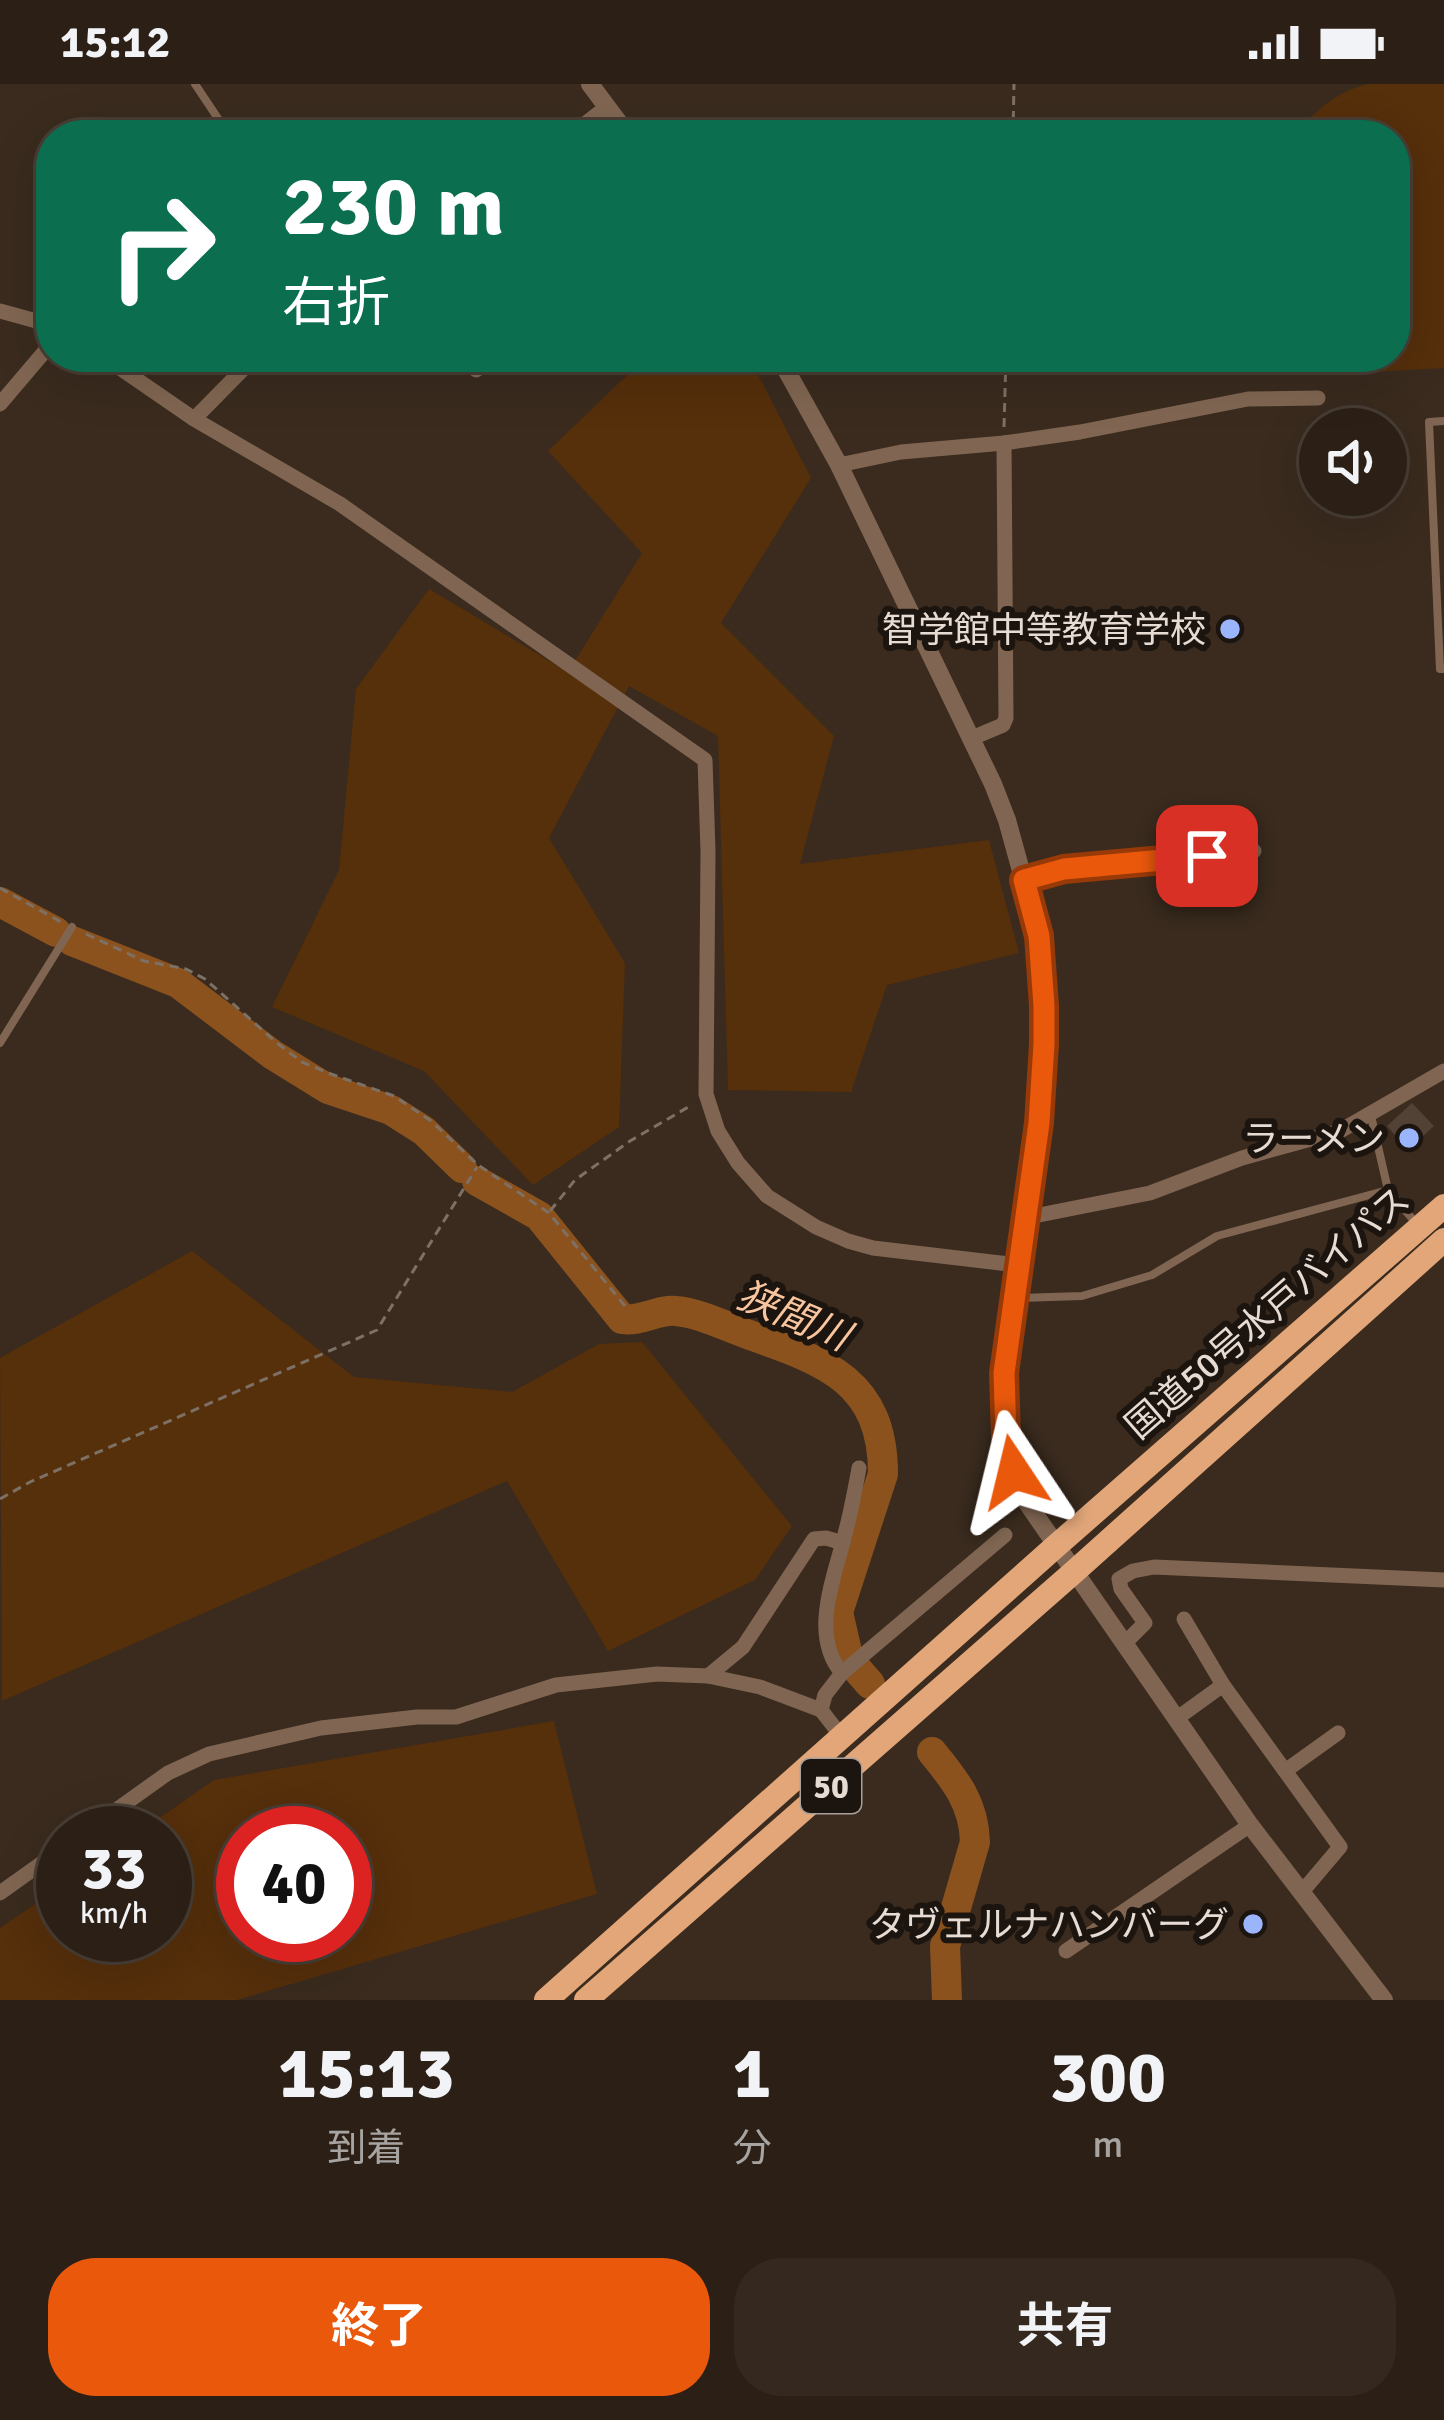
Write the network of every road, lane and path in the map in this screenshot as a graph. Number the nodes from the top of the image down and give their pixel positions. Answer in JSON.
{"nodes":[{"id":1,"x":196,"y":84,"type":"edge"},
{"id":2,"x":590,"y":84,"type":"edge"},
{"id":3,"x":1014,"y":84,"type":"edge"},
{"id":4,"x":613,"y":113,"type":"junction"},
{"id":5,"x":219,"y":120,"type":"edge"},
{"id":6,"x":590,"y":120,"type":"edge"},
{"id":7,"x":618,"y":120,"type":"edge"},
{"id":8,"x":1013,"y":120,"type":"edge"},
{"id":9,"x":0,"y":310,"type":"edge"},
{"id":10,"x":36,"y":321,"type":"edge"},
{"id":11,"x":36,"y":362,"type":"edge"},
{"id":12,"x":126,"y":372,"type":"edge"},
{"id":13,"x":240,"y":372,"type":"edge"},
{"id":14,"x":787,"y":372,"type":"edge"},
{"id":15,"x":1006,"y":372,"type":"edge"},
{"id":16,"x":1318,"y":398,"type":"dead end"},
{"id":17,"x":0,"y":404,"type":"edge"},
{"id":18,"x":194,"y":419,"type":"junction"},
{"id":19,"x":1444,"y":421,"type":"edge"},
{"id":20,"x":1004,"y":443,"type":"junction"},
{"id":21,"x":839,"y":464,"type":"junction"},
{"id":22,"x":1444,"y":669,"type":"edge"},
{"id":23,"x":971,"y":738,"type":"junction"},
{"id":24,"x":1254,"y":851,"type":"dead end"},
{"id":25,"x":1024,"y":880,"type":"junction"},
{"id":26,"x":0,"y":888,"type":"edge"},
{"id":27,"x":72,"y":927,"type":"junction"},
{"id":28,"x":0,"y":1043,"type":"edge"},
{"id":29,"x":1444,"y":1071,"type":"edge"},
{"id":30,"x":706,"y":1094,"type":"junction"},
{"id":31,"x":1371,"y":1116,"type":"junction"},
{"id":32,"x":478,"y":1165,"type":"junction"},
{"id":33,"x":1388,"y":1190,"type":"junction"},
{"id":34,"x":1444,"y":1206,"type":"edge"},
{"id":35,"x":549,"y":1213,"type":"junction"},
{"id":36,"x":1024,"y":1218,"type":"junction"},
{"id":37,"x":1419,"y":1227,"type":"junction"},
{"id":38,"x":1444,"y":1240,"type":"edge"},
{"id":39,"x":1018,"y":1265,"type":"junction"},
{"id":40,"x":1013,"y":1298,"type":"junction"},
{"id":41,"x":626,"y":1306,"type":"dead end"},
{"id":42,"x":859,"y":1468,"type":"dead end"},
{"id":43,"x":0,"y":1499,"type":"edge"},
{"id":44,"x":1005,"y":1535,"type":"dead end"},
{"id":45,"x":843,"y":1543,"type":"junction"},
{"id":46,"x":1056,"y":1546,"type":"junction"},
{"id":47,"x":1075,"y":1571,"type":"junction"},
{"id":48,"x":1444,"y":1580,"type":"edge"},
{"id":49,"x":1184,"y":1619,"type":"dead end"},
{"id":50,"x":1125,"y":1643,"type":"junction"},
{"id":51,"x":842,"y":1673,"type":"junction"},
{"id":52,"x":708,"y":1676,"type":"junction"},
{"id":53,"x":1223,"y":1685,"type":"junction"},
{"id":54,"x":821,"y":1709,"type":"junction"},
{"id":55,"x":1176,"y":1719,"type":"junction"},
{"id":56,"x":1338,"y":1732,"type":"dead end"},
{"id":57,"x":842,"y":1737,"type":"junction"},
{"id":58,"x":1285,"y":1771,"type":"junction"},
{"id":59,"x":122,"y":1806,"type":"edge"},
{"id":60,"x":1250,"y":1825,"type":"junction"},
{"id":61,"x":36,"y":1867,"type":"edge"},
{"id":62,"x":0,"y":1893,"type":"edge"},
{"id":63,"x":1301,"y":1893,"type":"junction"},
{"id":64,"x":1066,"y":1952,"type":"dead end"},
{"id":65,"x":546,"y":2000,"type":"edge"},
{"id":66,"x":586,"y":2000,"type":"edge"},
{"id":67,"x":1384,"y":2000,"type":"edge"}],
"edges":[{"from":1,"to":5,"type":"lane"},
{"from":2,"to":4,"type":"street"},
{"from":3,"to":8,"type":"path"},
{"from":4,"to":6,"type":"street"},
{"from":4,"to":7,"type":"street"},
{"from":9,"to":10,"type":"street"},
{"from":11,"to":17,"type":"street"},
{"from":12,"to":18,"type":"street"},
{"from":13,"to":18,"type":"street"},
{"from":14,"to":21,"type":"street"},
{"from":15,"to":20,"type":"path"},
{"from":16,"to":20,"type":"street"},
{"from":18,"to":30,"type":"street"},
{"from":19,"to":22,"type":"lane"},
{"from":20,"to":21,"type":"street"},
{"from":20,"to":23,"type":"street"},
{"from":21,"to":23,"type":"street"},
{"from":23,"to":25,"type":"street"},
{"from":24,"to":25,"type":"street"},
{"from":25,"to":36,"type":"street"},
{"from":26,"to":27,"type":"path"},
{"from":27,"to":28,"type":"lane"},
{"from":27,"to":32,"type":"path"},
{"from":29,"to":31,"type":"street"},
{"from":30,"to":35,"type":"path"},
{"from":30,"to":39,"type":"street"},
{"from":31,"to":33,"type":"lane"},
{"from":31,"to":36,"type":"street"},
{"from":32,"to":35,"type":"path"},
{"from":32,"to":43,"type":"path"},
{"from":33,"to":37,"type":"lane"},
{"from":33,"to":40,"type":"lane"},
{"from":34,"to":37,"type":"highway","name":"国道50号水戸バイパス","number":"50"},
{"from":35,"to":41,"type":"path"},
{"from":36,"to":39,"type":"street"},
{"from":37,"to":46,"type":"highway","name":"国道50号水戸バイパス","number":"50"},
{"from":38,"to":47,"type":"highway","name":"国道50号水戸バイパス","number":"50"},
{"from":39,"to":40,"type":"street"},
{"from":40,"to":46,"type":"street"},
{"from":42,"to":45,"type":"street"},
{"from":44,"to":51,"type":"street"},
{"from":45,"to":51,"type":"street"},
{"from":45,"to":52,"type":"street"},
{"from":46,"to":47,"type":"street"},
{"from":46,"to":57,"type":"highway","name":"国道50号水戸バイパス","number":"50"},
{"from":47,"to":50,"type":"street"},
{"from":47,"to":66,"type":"highway","name":"国道50号水戸バイパス","number":"50"},
{"from":48,"to":50,"type":"street"},
{"from":49,"to":53,"type":"street"},
{"from":50,"to":55,"type":"street"},
{"from":51,"to":54,"type":"street"},
{"from":52,"to":54,"type":"street"},
{"from":52,"to":59,"type":"street"},
{"from":53,"to":55,"type":"street"},
{"from":53,"to":58,"type":"street"},
{"from":54,"to":57,"type":"street"},
{"from":55,"to":60,"type":"street"},
{"from":56,"to":58,"type":"street"},
{"from":57,"to":65,"type":"highway","name":"国道50号水戸バイパス","number":"50"},
{"from":58,"to":63,"type":"street"},
{"from":60,"to":63,"type":"street"},
{"from":60,"to":64,"type":"street"},
{"from":61,"to":62,"type":"street"},
{"from":63,"to":67,"type":"street"}]}
